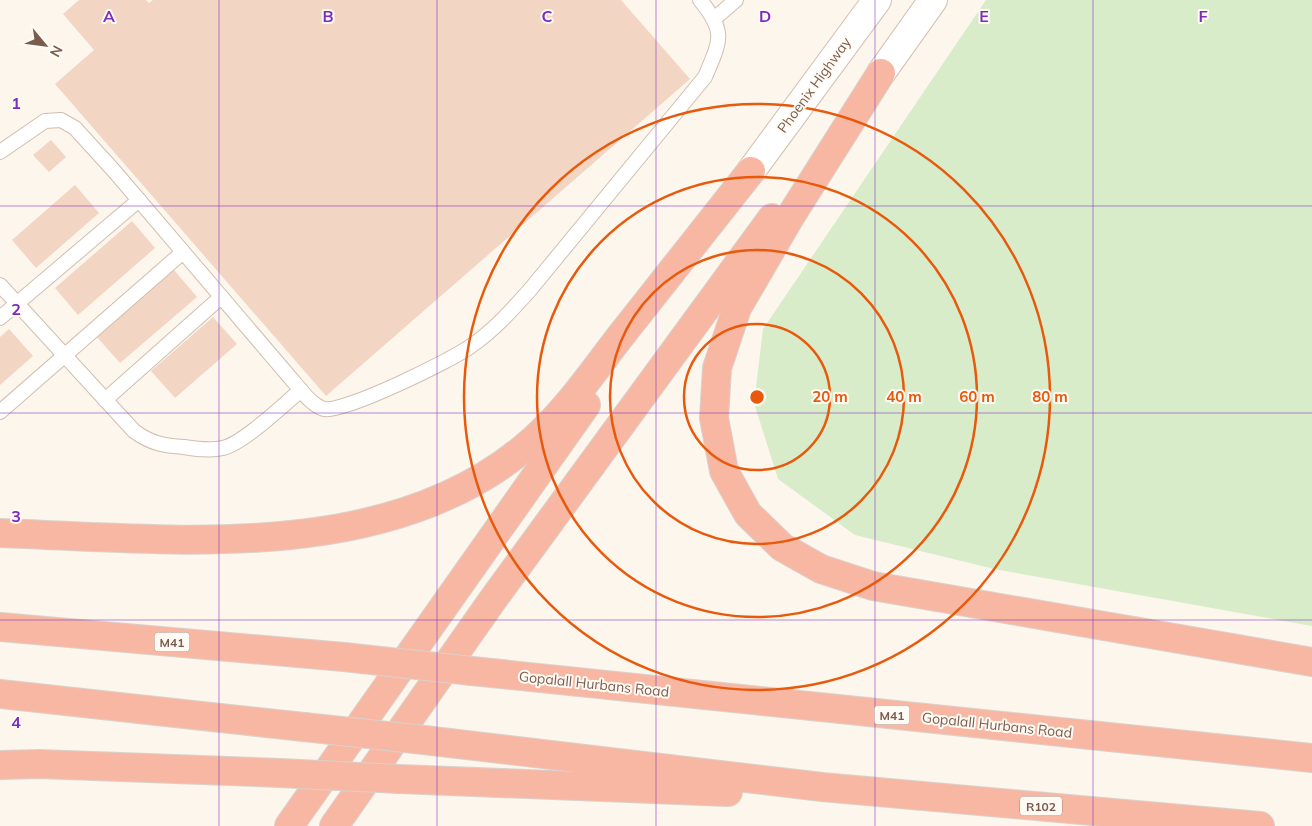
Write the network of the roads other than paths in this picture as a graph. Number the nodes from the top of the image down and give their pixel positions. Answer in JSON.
{"nodes":[{"id":1,"x":700,"y":0,"type":"edge"},
{"id":2,"x":736,"y":0,"type":"edge"},
{"id":3,"x":877,"y":0,"type":"edge"},
{"id":4,"x":933,"y":0,"type":"edge"},
{"id":5,"x":714,"y":19,"type":"junction"},
{"id":6,"x":881,"y":73,"type":"junction"},
{"id":7,"x":0,"y":152,"type":"edge"},
{"id":8,"x":751,"y":171,"type":"junction"},
{"id":9,"x":139,"y":200,"type":"junction"},
{"id":10,"x":183,"y":252,"type":"junction"},
{"id":11,"x":0,"y":285,"type":"edge"},
{"id":12,"x":222,"y":297,"type":"junction"},
{"id":13,"x":15,"y":304,"type":"junction"},
{"id":14,"x":0,"y":318,"type":"edge"},
{"id":15,"x":64,"y":355,"type":"junction"},
{"id":16,"x":301,"y":390,"type":"junction"},
{"id":17,"x":105,"y":400,"type":"junction"},
{"id":18,"x":0,"y":412,"type":"edge"},
{"id":19,"x":0,"y":533,"type":"edge"},
{"id":20,"x":0,"y":627,"type":"edge"},
{"id":21,"x":1312,"y":662,"type":"edge"},
{"id":22,"x":0,"y":694,"type":"edge"},
{"id":23,"x":1312,"y":758,"type":"edge"},
{"id":24,"x":0,"y":765,"type":"edge"},
{"id":25,"x":822,"y":787,"type":"junction"},
{"id":26,"x":289,"y":826,"type":"edge"},
{"id":27,"x":334,"y":826,"type":"edge"},
{"id":28,"x":1260,"y":826,"type":"edge"}],
"edges":[{"from":1,"to":5,"type":"lane"},
{"from":2,"to":5,"type":"lane"},
{"from":3,"to":8,"type":"main road","name":"Phoenix Highway"},
{"from":4,"to":6,"type":"main road"},
{"from":5,"to":16,"type":"lane"},
{"from":6,"to":21,"type":"highway"},
{"from":6,"to":27,"type":"highway"},
{"from":7,"to":9,"type":"lane"},
{"from":8,"to":19,"type":"highway"},
{"from":8,"to":26,"type":"highway"},
{"from":9,"to":10,"type":"lane"},
{"from":9,"to":13,"type":"lane"},
{"from":10,"to":12,"type":"lane"},
{"from":10,"to":15,"type":"lane"},
{"from":11,"to":13,"type":"lane"},
{"from":12,"to":16,"type":"lane"},
{"from":12,"to":17,"type":"lane"},
{"from":13,"to":14,"type":"lane"},
{"from":13,"to":15,"type":"lane"},
{"from":15,"to":17,"type":"lane"},
{"from":15,"to":18,"type":"lane"},
{"from":16,"to":17,"type":"lane"},
{"from":20,"to":23,"type":"highway","name":"Gopalall Hurbans Road","number":"M41","bridge":true},
{"from":22,"to":25,"type":"highway","bridge":true},
{"from":24,"to":25,"type":"highway","bridge":true},
{"from":25,"to":28,"type":"highway","number":"R102"}]}
